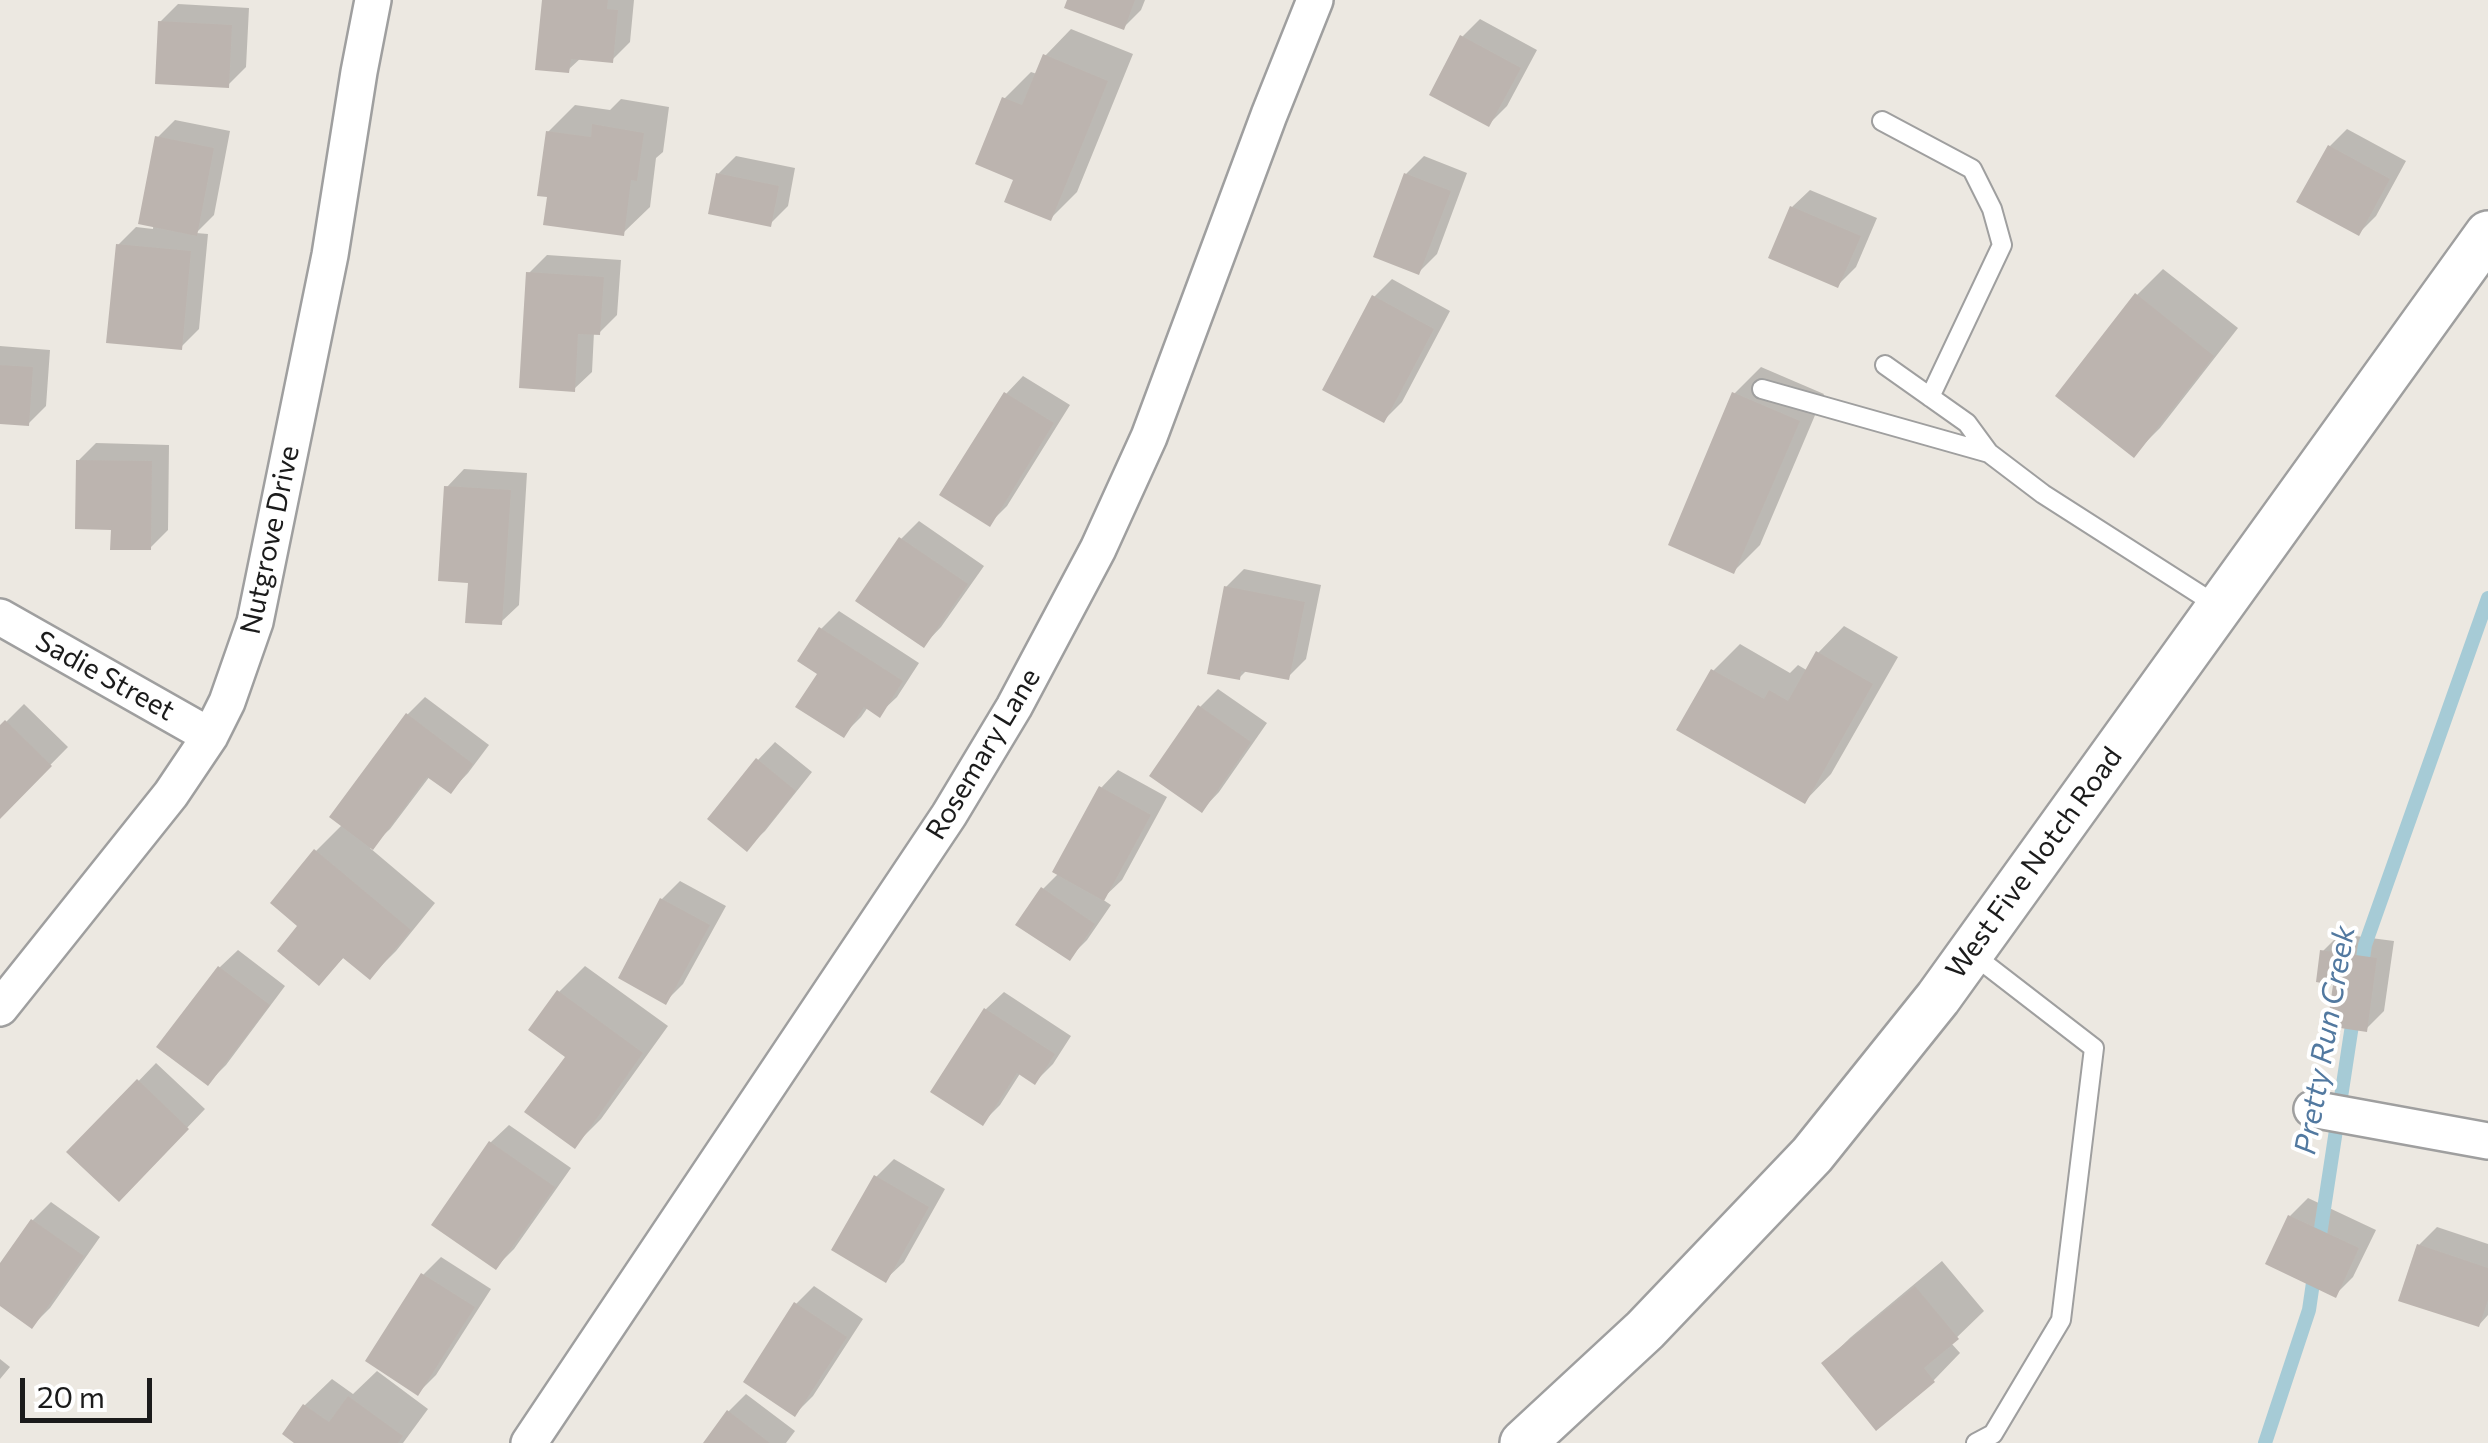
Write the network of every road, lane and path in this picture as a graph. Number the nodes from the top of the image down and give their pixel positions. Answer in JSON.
{"nodes":[{"id":1,"x":373,"y":0,"type":"edge"},
{"id":2,"x":1316,"y":0,"type":"edge"},
{"id":3,"x":1882,"y":120,"type":"dead end"},
{"id":4,"x":2488,"y":234,"type":"edge"},
{"id":5,"x":1884,"y":365,"type":"dead end"},
{"id":6,"x":1762,"y":389,"type":"dead end"},
{"id":7,"x":1930,"y":397,"type":"junction"},
{"id":8,"x":1989,"y":453,"type":"junction"},
{"id":9,"x":2218,"y":606,"type":"junction"},
{"id":10,"x":0,"y":617,"type":"edge"},
{"id":11,"x":210,"y":736,"type":"junction"},
{"id":12,"x":1971,"y":952,"type":"junction"},
{"id":13,"x":0,"y":1008,"type":"edge"},
{"id":14,"x":2312,"y":1108,"type":"dead end"},
{"id":15,"x":2488,"y":1142,"type":"edge"},
{"id":16,"x":529,"y":1443,"type":"edge"},
{"id":17,"x":1522,"y":1443,"type":"edge"},
{"id":18,"x":1976,"y":1443,"type":"edge"}],
"edges":[{"from":1,"to":11,"type":"street","name":"Nutgrove Drive"},
{"from":2,"to":16,"type":"street","name":"Rosemary Lane"},
{"from":3,"to":7,"type":"lane"},
{"from":4,"to":9,"type":"street","name":"West Five Notch Road"},
{"from":5,"to":7,"type":"lane"},
{"from":6,"to":8,"type":"lane"},
{"from":7,"to":8,"type":"lane"},
{"from":8,"to":9,"type":"lane"},
{"from":9,"to":12,"type":"street","name":"West Five Notch Road"},
{"from":10,"to":11,"type":"street","name":"Sadie Street"},
{"from":11,"to":13,"type":"street","name":"Nutgrove Drive"},
{"from":12,"to":17,"type":"street","name":"West Five Notch Road"},
{"from":12,"to":18,"type":"lane"},
{"from":14,"to":15,"type":"street"}]}
